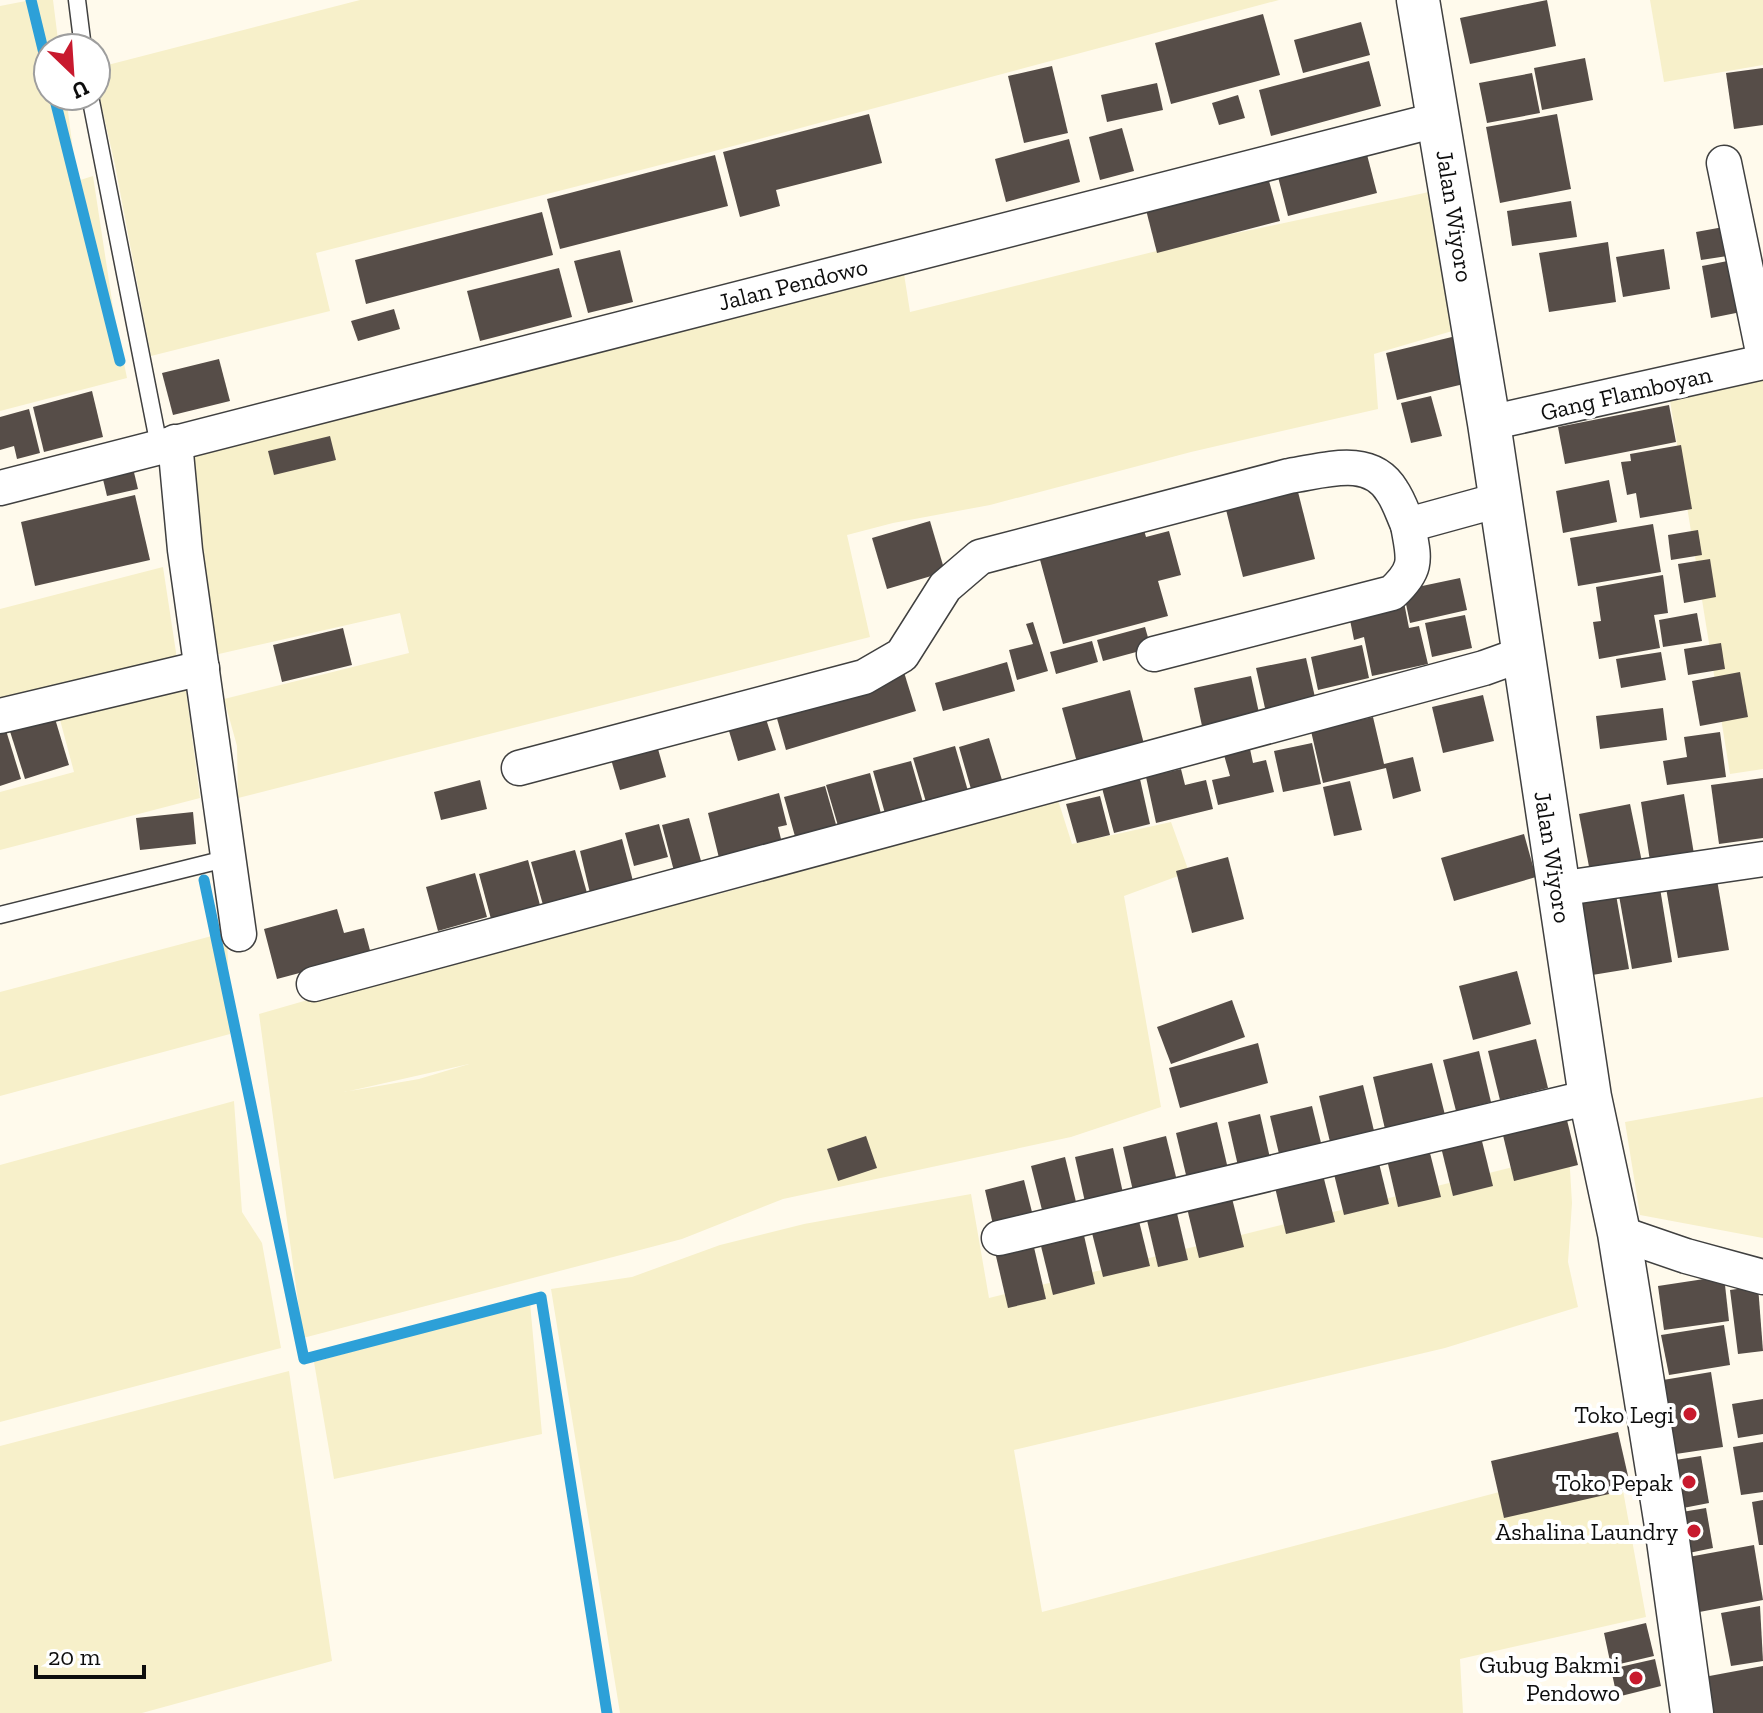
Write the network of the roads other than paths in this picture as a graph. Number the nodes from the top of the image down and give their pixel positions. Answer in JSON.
{"nodes":[{"id":1,"x":77,"y":0,"type":"edge"},
{"id":2,"x":1418,"y":0,"type":"edge"},
{"id":3,"x":81,"y":32,"type":"edge"},
{"id":4,"x":93,"y":112,"type":"edge"},
{"id":5,"x":1440,"y":119,"type":"junction"},
{"id":6,"x":1724,"y":163,"type":"dead end"},
{"id":7,"x":1763,"y":352,"type":"edge"},
{"id":8,"x":1763,"y":362,"type":"edge"},
{"id":9,"x":1489,"y":423,"type":"junction"},
{"id":10,"x":160,"y":446,"type":"junction"},
{"id":11,"x":0,"y":488,"type":"edge"},
{"id":12,"x":1499,"y":500,"type":"junction"},
{"id":13,"x":1408,"y":525,"type":"junction"},
{"id":14,"x":1154,"y":654,"type":"dead end"},
{"id":15,"x":1523,"y":654,"type":"junction"},
{"id":16,"x":202,"y":668,"type":"junction"},
{"id":17,"x":0,"y":716,"type":"edge"},
{"id":18,"x":519,"y":768,"type":"dead end"},
{"id":19,"x":229,"y":858,"type":"junction"},
{"id":20,"x":1763,"y":859,"type":"edge"},
{"id":21,"x":1558,"y":889,"type":"junction"},
{"id":22,"x":0,"y":915,"type":"edge"},
{"id":23,"x":239,"y":934,"type":"dead end"},
{"id":24,"x":314,"y":984,"type":"dead end"},
{"id":25,"x":1590,"y":1097,"type":"junction"},
{"id":26,"x":1619,"y":1233,"type":"junction"},
{"id":27,"x":999,"y":1238,"type":"dead end"},
{"id":28,"x":1763,"y":1277,"type":"edge"},
{"id":29,"x":1692,"y":1713,"type":"edge"}],
"edges":[{"from":1,"to":3,"type":"lane"},
{"from":2,"to":5,"type":"street","name":"Jalan Wiyoro"},
{"from":4,"to":10,"type":"lane"},
{"from":5,"to":9,"type":"street","name":"Jalan Wiyoro"},
{"from":5,"to":10,"type":"street","name":"Jalan Pendowo"},
{"from":6,"to":7,"type":"street"},
{"from":8,"to":9,"type":"street","name":"Gang Flamboyan"},
{"from":9,"to":12,"type":"street","name":"Jalan Wiyoro"},
{"from":10,"to":11,"type":"street","name":"Jalan Pendowo"},
{"from":10,"to":16,"type":"street"},
{"from":12,"to":13,"type":"street"},
{"from":12,"to":15,"type":"street","name":"Jalan Wiyoro"},
{"from":13,"to":14,"type":"street"},
{"from":13,"to":18,"type":"street"},
{"from":15,"to":21,"type":"street","name":"Jalan Wiyoro"},
{"from":15,"to":24,"type":"street"},
{"from":16,"to":17,"type":"street"},
{"from":16,"to":19,"type":"street"},
{"from":19,"to":22,"type":"lane"},
{"from":19,"to":23,"type":"street"},
{"from":20,"to":21,"type":"street"},
{"from":21,"to":25,"type":"street","name":"Jalan Wiyoro"},
{"from":25,"to":26,"type":"street","name":"Jalan Wiyoro"},
{"from":25,"to":27,"type":"street"},
{"from":26,"to":28,"type":"street"},
{"from":26,"to":29,"type":"street","name":"Jalan Wiyoro"}]}
